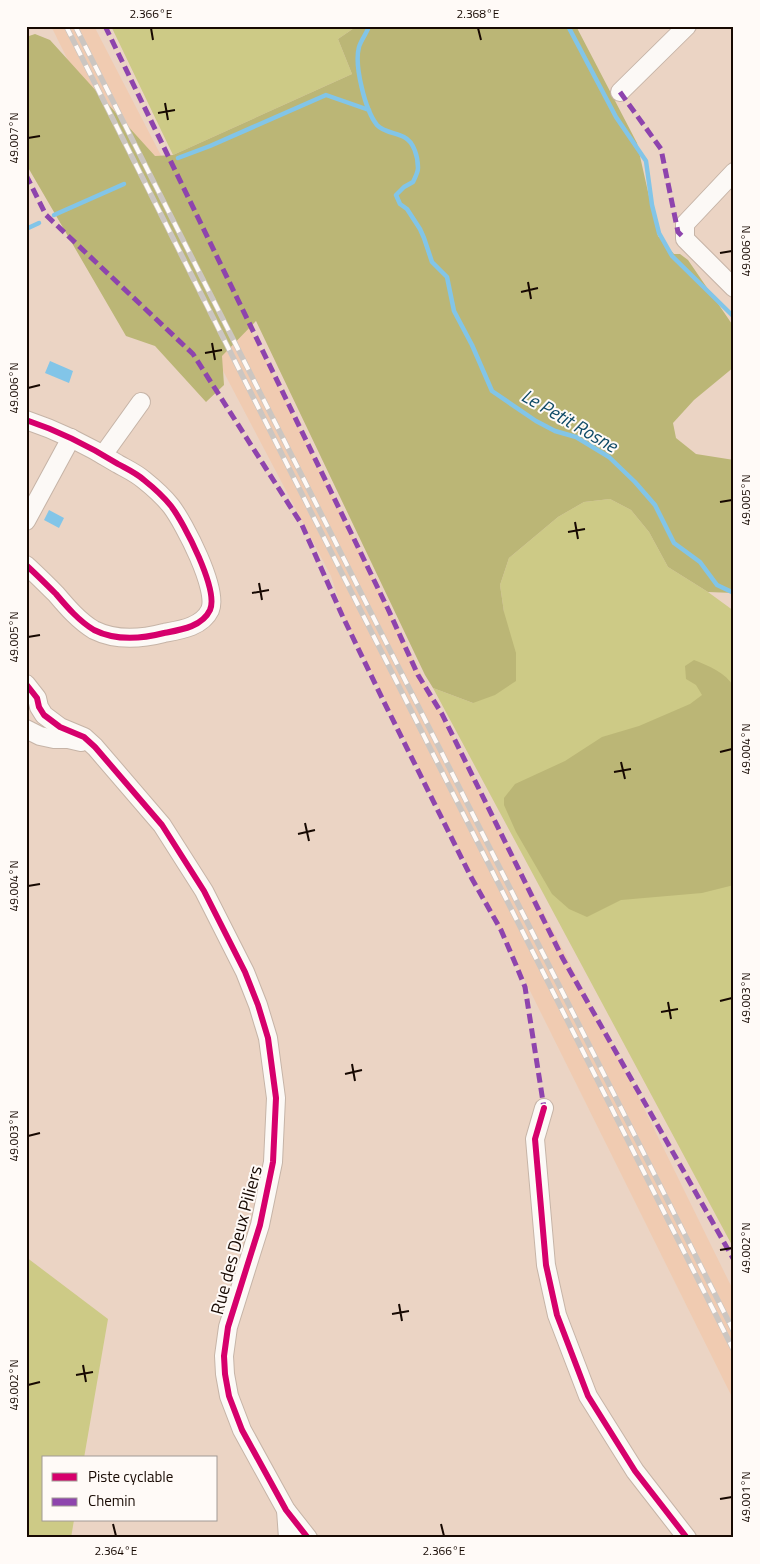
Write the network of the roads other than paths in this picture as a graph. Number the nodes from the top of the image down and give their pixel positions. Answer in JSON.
{"nodes":[{"id":1,"x":687,"y":26,"type":"edge"},
{"id":2,"x":620,"y":92,"type":"dead end"},
{"id":3,"x":734,"y":172,"type":"edge"},
{"id":4,"x":734,"y":288,"type":"edge"},
{"id":5,"x":141,"y":402,"type":"dead end"},
{"id":6,"x":26,"y":420,"type":"edge"},
{"id":7,"x":70,"y":438,"type":"junction"},
{"id":8,"x":103,"y":455,"type":"junction"},
{"id":9,"x":26,"y":521,"type":"edge"},
{"id":10,"x":26,"y":564,"type":"edge"},
{"id":11,"x":26,"y":684,"type":"edge"},
{"id":12,"x":26,"y":729,"type":"edge"},
{"id":13,"x":95,"y":747,"type":"junction"},
{"id":14,"x":544,"y":1108,"type":"dead end"},
{"id":15,"x":286,"y":1510,"type":"junction"},
{"id":16,"x":288,"y":1538,"type":"edge"},
{"id":17,"x":308,"y":1538,"type":"edge"},
{"id":18,"x":687,"y":1538,"type":"edge"}],
"edges":[{"from":1,"to":2,"type":"street"},
{"from":3,"to":4,"type":"street"},
{"from":5,"to":8,"type":"street"},
{"from":6,"to":7,"type":"street"},
{"from":7,"to":8,"type":"street"},
{"from":7,"to":9,"type":"street"},
{"from":8,"to":10,"type":"street"},
{"from":11,"to":13,"type":"street","name":"Rue des Deux Piliers"},
{"from":12,"to":13,"type":"street"},
{"from":13,"to":15,"type":"street","name":"Rue des Deux Piliers"},
{"from":14,"to":18,"type":"street"},
{"from":15,"to":16,"type":"street","name":"Rue des Deux Piliers"},
{"from":15,"to":17,"type":"street","name":"Rue des Deux Piliers"}]}
